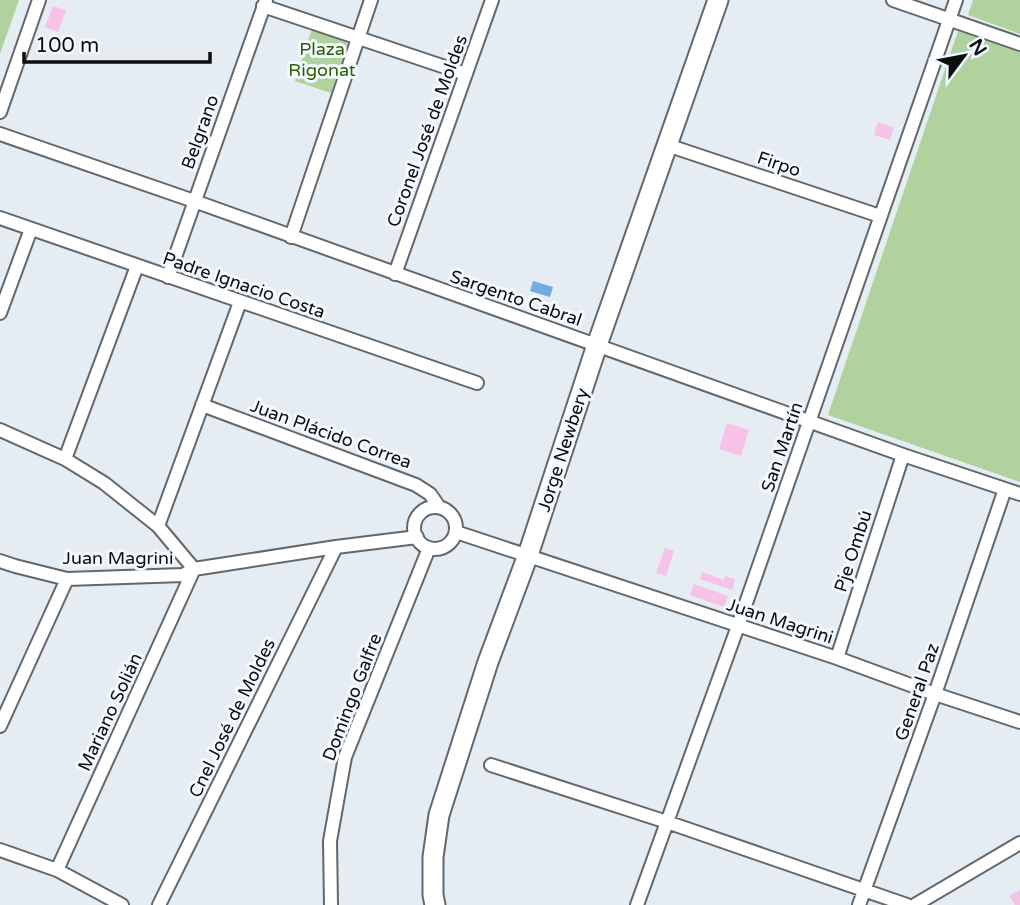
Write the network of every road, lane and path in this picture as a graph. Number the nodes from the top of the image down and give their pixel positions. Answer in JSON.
{"nodes":[{"id":1,"x":39,"y":0,"type":"edge"},
{"id":2,"x":372,"y":0,"type":"edge"},
{"id":3,"x":492,"y":0,"type":"edge"},
{"id":4,"x":718,"y":0,"type":"edge"},
{"id":5,"x":892,"y":0,"type":"edge"},
{"id":6,"x":956,"y":0,"type":"edge"},
{"id":7,"x":265,"y":3,"type":"edge"},
{"id":8,"x":949,"y":20,"type":"junction"},
{"id":9,"x":358,"y":39,"type":"junction"},
{"id":10,"x":1020,"y":44,"type":"edge"},
{"id":11,"x":466,"y":74,"type":"junction"},
{"id":12,"x":0,"y":112,"type":"edge"},
{"id":13,"x":0,"y":134,"type":"edge"},
{"id":14,"x":667,"y":145,"type":"junction"},
{"id":15,"x":194,"y":201,"type":"junction"},
{"id":16,"x":880,"y":216,"type":"junction"},
{"id":17,"x":0,"y":218,"type":"edge"},
{"id":18,"x":31,"y":229,"type":"junction"},
{"id":19,"x":291,"y":237,"type":"junction"},
{"id":20,"x":137,"y":266,"type":"junction"},
{"id":21,"x":395,"y":274,"type":"junction"},
{"id":22,"x":168,"y":277,"type":"junction"},
{"id":23,"x":240,"y":302,"type":"junction"},
{"id":24,"x":0,"y":313,"type":"edge"},
{"id":25,"x":597,"y":345,"type":"junction"},
{"id":26,"x":477,"y":383,"type":"dead end"},
{"id":27,"x":202,"y":405,"type":"junction"},
{"id":28,"x":809,"y":422,"type":"junction"},
{"id":29,"x":0,"y":430,"type":"edge"},
{"id":30,"x":903,"y":455,"type":"junction"},
{"id":31,"x":65,"y":459,"type":"junction"},
{"id":32,"x":1004,"y":489,"type":"junction"},
{"id":33,"x":1020,"y":494,"type":"edge"},
{"id":34,"x":439,"y":508,"type":"junction"},
{"id":35,"x":158,"y":526,"type":"junction"},
{"id":36,"x":456,"y":532,"type":"junction"},
{"id":37,"x":416,"y":537,"type":"junction"},
{"id":38,"x":336,"y":547,"type":"junction"},
{"id":39,"x":429,"y":548,"type":"junction"},
{"id":40,"x":528,"y":555,"type":"junction"},
{"id":41,"x":0,"y":561,"type":"edge"},
{"id":42,"x":194,"y":569,"type":"junction"},
{"id":43,"x":67,"y":579,"type":"junction"},
{"id":44,"x":738,"y":626,"type":"junction"},
{"id":45,"x":837,"y":657,"type":"junction"},
{"id":46,"x":935,"y":694,"type":"junction"},
{"id":47,"x":1020,"y":722,"type":"edge"},
{"id":48,"x":0,"y":726,"type":"edge"},
{"id":49,"x":491,"y":765,"type":"dead end"},
{"id":50,"x":667,"y":822,"type":"junction"},
{"id":51,"x":1020,"y":844,"type":"edge"},
{"id":52,"x":0,"y":850,"type":"edge"},
{"id":53,"x":15,"y":855,"type":"junction"},
{"id":54,"x":0,"y":864,"type":"edge"},
{"id":55,"x":57,"y":870,"type":"junction"},
{"id":56,"x":865,"y":891,"type":"junction"},
{"id":57,"x":122,"y":905,"type":"edge"},
{"id":58,"x":159,"y":905,"type":"edge"},
{"id":59,"x":331,"y":905,"type":"edge"},
{"id":60,"x":435,"y":905,"type":"edge"},
{"id":61,"x":637,"y":905,"type":"edge"},
{"id":62,"x":859,"y":905,"type":"edge"},
{"id":63,"x":907,"y":905,"type":"edge"},
{"id":64,"x":915,"y":905,"type":"edge"}],
"edges":[{"from":1,"to":12,"type":"street"},
{"from":2,"to":9,"type":"street"},
{"from":3,"to":11,"type":"street","name":"Coronel José de Moldes"},
{"from":4,"to":14,"type":"main road","name":"Jorge Newbery"},
{"from":5,"to":8,"type":"street"},
{"from":6,"to":8,"type":"street","name":"San Martín"},
{"from":7,"to":9,"type":"street"},
{"from":7,"to":15,"type":"street","name":"Belgrano"},
{"from":8,"to":10,"type":"street"},
{"from":8,"to":16,"type":"street","name":"San Martín"},
{"from":9,"to":11,"type":"street"},
{"from":9,"to":19,"type":"street"},
{"from":11,"to":21,"type":"street","name":"Coronel José de Moldes"},
{"from":13,"to":15,"type":"street","name":"Sargento Cabral"},
{"from":14,"to":16,"type":"street","name":"Firpo"},
{"from":14,"to":25,"type":"main road","name":"Jorge Newbery"},
{"from":15,"to":19,"type":"street","name":"Sargento Cabral"},
{"from":15,"to":22,"type":"street","name":"Belgrano"},
{"from":16,"to":28,"type":"street","name":"San Martín"},
{"from":17,"to":18,"type":"street","name":"Padre Ignacio Costa"},
{"from":18,"to":20,"type":"street","name":"Padre Ignacio Costa"},
{"from":18,"to":24,"type":"street"},
{"from":19,"to":21,"type":"street","name":"Sargento Cabral"},
{"from":20,"to":22,"type":"street","name":"Padre Ignacio Costa"},
{"from":20,"to":31,"type":"street"},
{"from":21,"to":25,"type":"street","name":"Sargento Cabral"},
{"from":22,"to":23,"type":"street","name":"Padre Ignacio Costa"},
{"from":23,"to":26,"type":"street","name":"Padre Ignacio Costa"},
{"from":23,"to":27,"type":"street"},
{"from":25,"to":28,"type":"street","name":"Sargento Cabral"},
{"from":25,"to":40,"type":"main road","name":"Jorge Newbery"},
{"from":27,"to":34,"type":"street","name":"Juan Plácido Correa"},
{"from":27,"to":35,"type":"street"},
{"from":28,"to":30,"type":"street","name":"Sargento Cabral"},
{"from":28,"to":44,"type":"street","name":"San Martín"},
{"from":29,"to":31,"type":"street","name":"Juan Magrini"},
{"from":30,"to":32,"type":"street","name":"Sargento Cabral"},
{"from":30,"to":45,"type":"street","name":"Pje Ombú"},
{"from":31,"to":35,"type":"street","name":"Juan Magrini"},
{"from":32,"to":33,"type":"street","name":"Sargento Cabral"},
{"from":32,"to":46,"type":"street","name":"General Paz"},
{"from":34,"to":36,"type":"street"},
{"from":34,"to":37,"type":"street"},
{"from":35,"to":42,"type":"street","name":"Juan Magrini"},
{"from":36,"to":39,"type":"street"},
{"from":36,"to":40,"type":"street","name":"Juan Magrini"},
{"from":37,"to":38,"type":"street","name":"Juan Magrini"},
{"from":37,"to":39,"type":"street"},
{"from":38,"to":42,"type":"street","name":"Juan Magrini"},
{"from":38,"to":58,"type":"street","name":"Cnel José de Moldes"},
{"from":39,"to":59,"type":"street","name":"Domingo Galfre"},
{"from":40,"to":44,"type":"street","name":"Juan Magrini"},
{"from":40,"to":60,"type":"main road","name":"Jorge Newbery"},
{"from":41,"to":43,"type":"street","name":"Juan Magrini"},
{"from":42,"to":43,"type":"street","name":"Juan Magrini"},
{"from":42,"to":55,"type":"street","name":"Mariano Solián"},
{"from":43,"to":48,"type":"street"},
{"from":44,"to":45,"type":"street","name":"Juan Magrini"},
{"from":44,"to":50,"type":"street","name":"San Martín"},
{"from":45,"to":46,"type":"street","name":"Juan Magrini"},
{"from":46,"to":47,"type":"street","name":"Juan Magrini"},
{"from":46,"to":56,"type":"street","name":"General Paz"},
{"from":49,"to":50,"type":"street"},
{"from":50,"to":56,"type":"street"},
{"from":50,"to":61,"type":"street","name":"San Martín"},
{"from":51,"to":64,"type":"street"},
{"from":52,"to":53,"type":"street"},
{"from":53,"to":54,"type":"street"},
{"from":53,"to":55,"type":"street"},
{"from":55,"to":57,"type":"street"},
{"from":56,"to":62,"type":"street","name":"General Paz"},
{"from":56,"to":63,"type":"street"}]}
